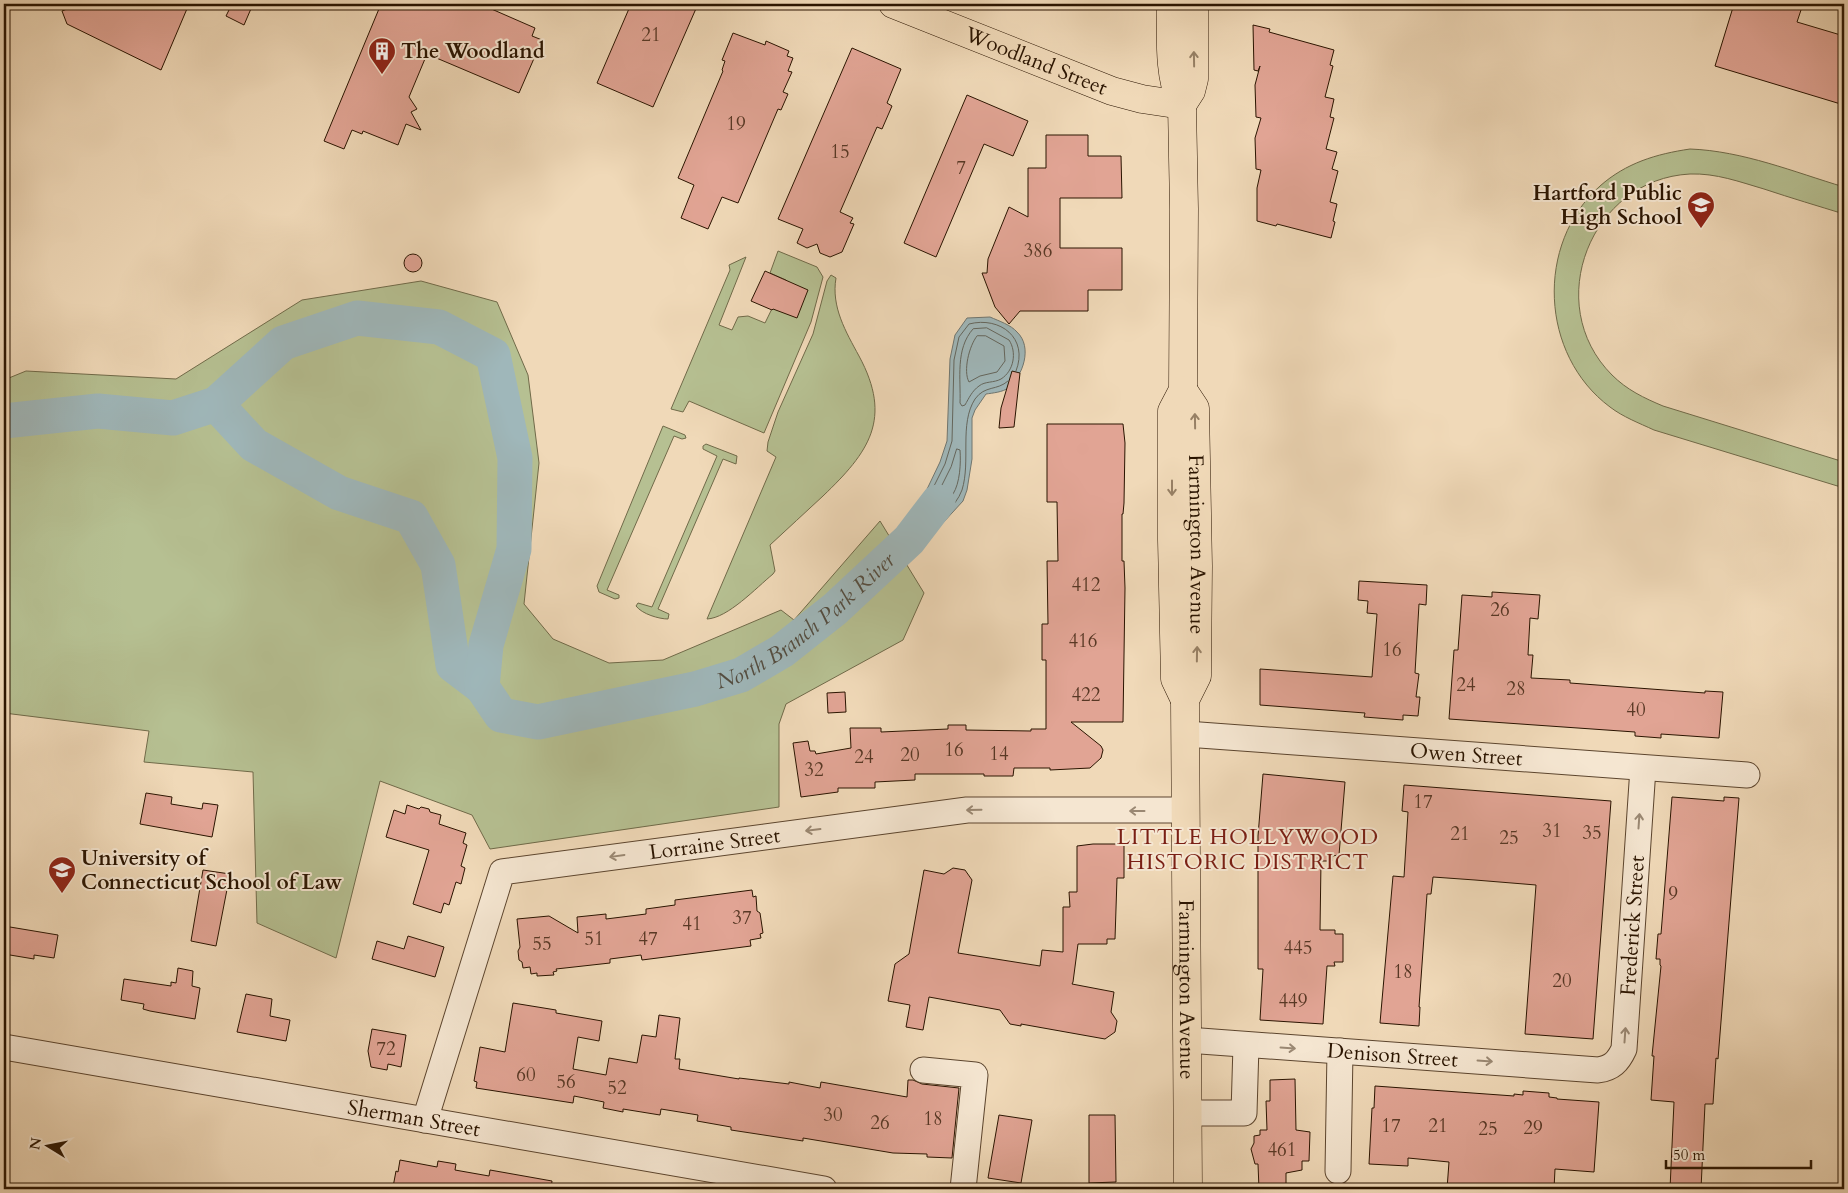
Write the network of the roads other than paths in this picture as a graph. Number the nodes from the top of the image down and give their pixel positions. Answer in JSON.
{"nodes":[{"id":1,"x":893,"y":4,"type":"edge"},
{"id":2,"x":1170,"y":4,"type":"edge"},
{"id":3,"x":1194,"y":4,"type":"edge"},
{"id":4,"x":1182,"y":105,"type":"junction"},
{"id":5,"x":1186,"y":734,"type":"junction"},
{"id":6,"x":1642,"y":768,"type":"junction"},
{"id":7,"x":1747,"y":776,"type":"dead end"},
{"id":8,"x":1186,"y":810,"type":"junction"},
{"id":9,"x":1187,"y":1040,"type":"junction"},
{"id":10,"x":1246,"y":1044,"type":"junction"},
{"id":11,"x":4,"y":1048,"type":"edge"},
{"id":12,"x":1340,"y":1051,"type":"junction"},
{"id":13,"x":923,"y":1070,"type":"dead end"},
{"id":14,"x":1598,"y":1070,"type":"joint"},
{"id":15,"x":1188,"y":1114,"type":"junction"},
{"id":16,"x":425,"y":1120,"type":"junction"},
{"id":17,"x":1338,"y":1171,"type":"dead end"},
{"id":18,"x":824,"y":1189,"type":"edge"},
{"id":19,"x":963,"y":1189,"type":"edge"},
{"id":20,"x":1188,"y":1189,"type":"edge"}],
"edges":[{"from":1,"to":4,"type":"main road","name":"Woodland Street"},
{"from":2,"to":4,"type":"main road","name":"Farmington Avenue"},
{"from":4,"to":3,"type":"main road","name":"Farmington Avenue","one_way":true},
{"from":4,"to":5,"type":"main road","name":"Farmington Avenue"},
{"from":5,"to":6,"type":"street","name":"Owen Street"},
{"from":5,"to":8,"type":"main road","name":"Farmington Avenue"},
{"from":6,"to":7,"type":"street","name":"Owen Street"},
{"from":14,"to":6,"type":"street","name":"Frederick Street","one_way":true},
{"from":8,"to":9,"type":"main road","name":"Farmington Avenue"},
{"from":8,"to":16,"type":"street","name":"Lorraine Street","one_way":true},
{"from":9,"to":10,"type":"street","name":"Denison Street"},
{"from":9,"to":15,"type":"main road","name":"Farmington Avenue"},
{"from":10,"to":12,"type":"street","name":"Denison Street","one_way":true},
{"from":10,"to":15,"type":"street"},
{"from":11,"to":16,"type":"street","name":"Sherman Street"},
{"from":12,"to":14,"type":"street","name":"Denison Street","one_way":true},
{"from":12,"to":17,"type":"street"},
{"from":13,"to":19,"type":"street"},
{"from":15,"to":20,"type":"main road","name":"Farmington Avenue"},
{"from":16,"to":18,"type":"street","name":"Sherman Street"}]}
